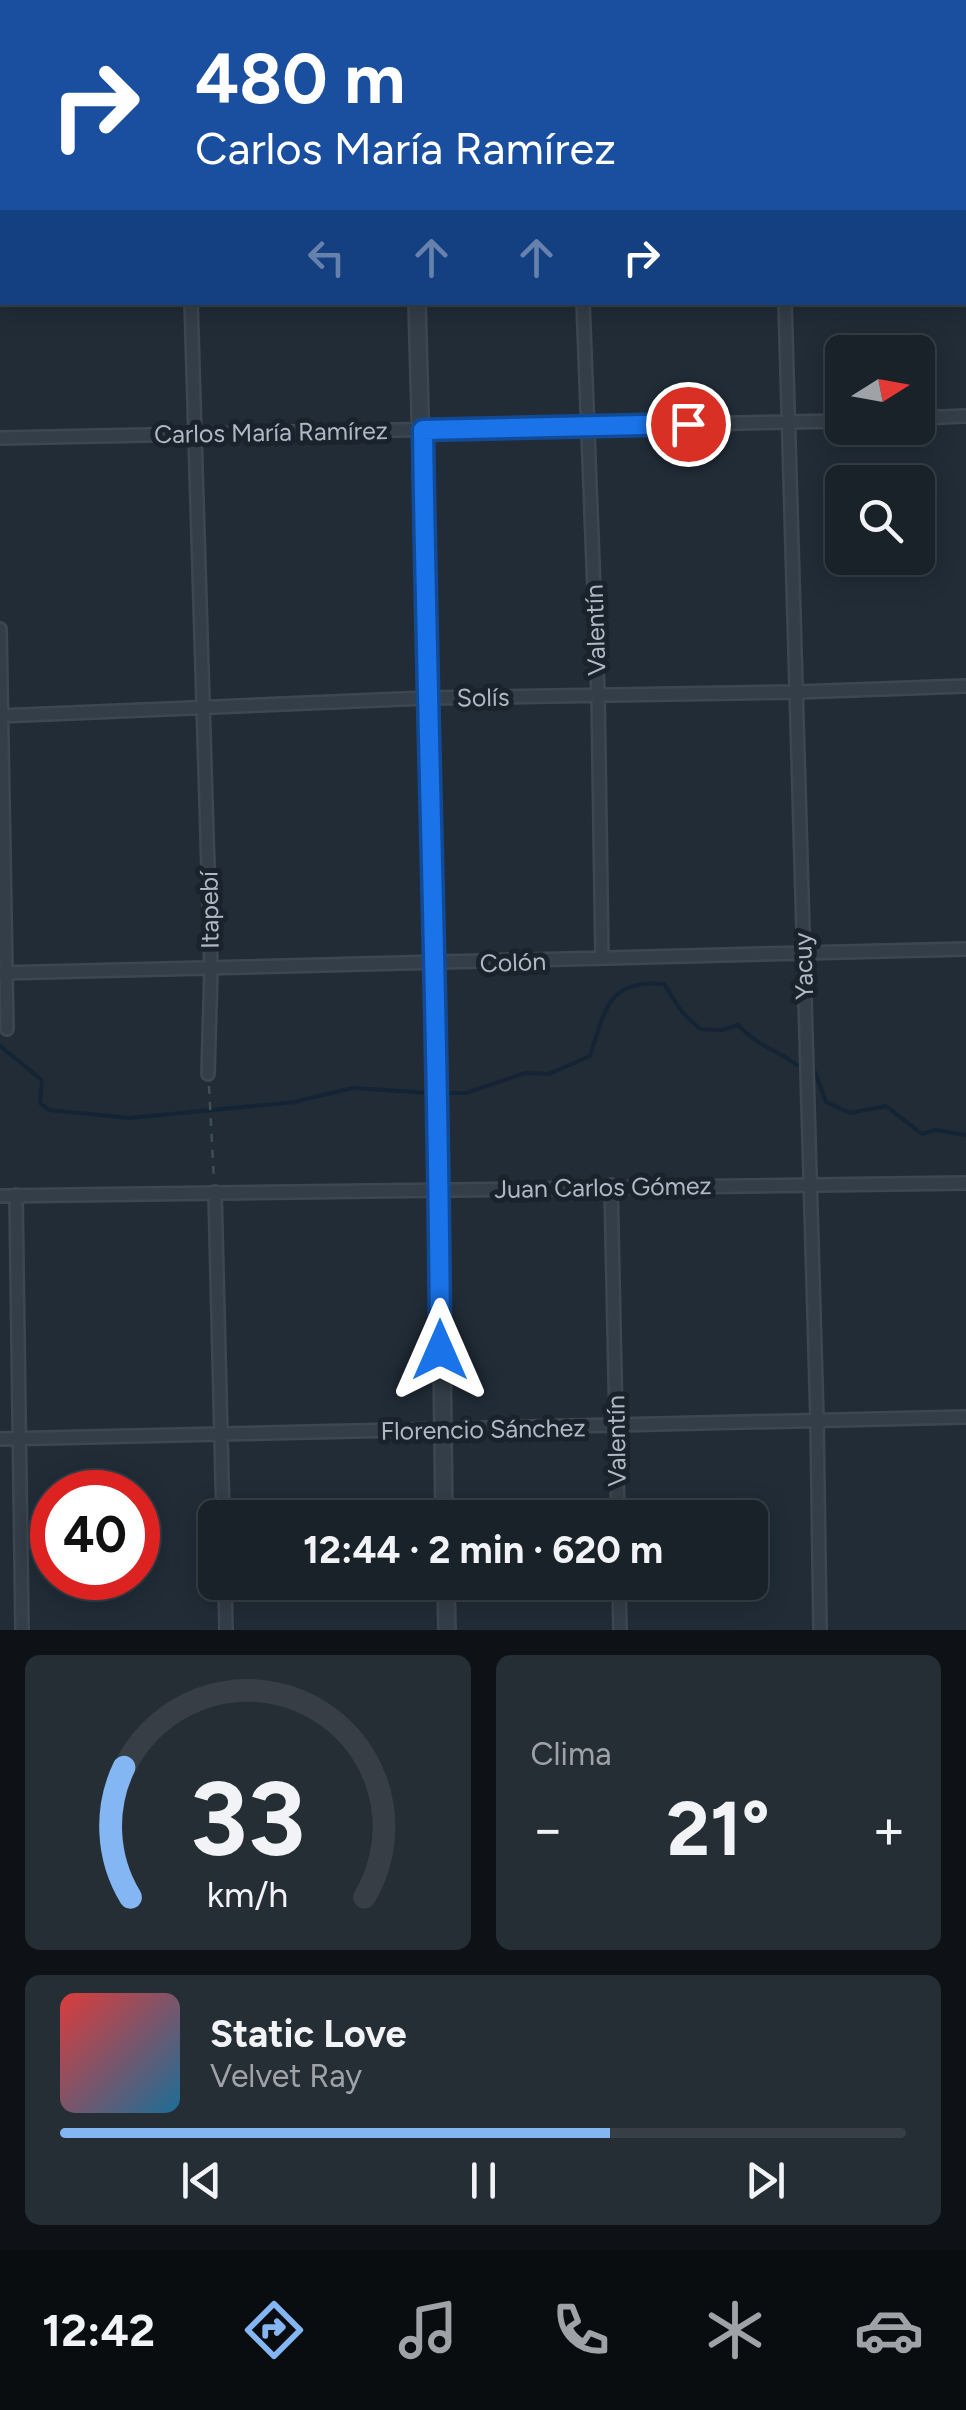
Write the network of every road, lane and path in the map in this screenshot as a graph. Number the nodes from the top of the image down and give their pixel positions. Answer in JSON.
{"nodes":[{"id":1,"x":191,"y":305,"type":"edge"},
{"id":2,"x":417,"y":305,"type":"edge"},
{"id":3,"x":583,"y":305,"type":"edge"},
{"id":4,"x":785,"y":305,"type":"edge"},
{"id":5,"x":966,"y":416,"type":"edge"},
{"id":6,"x":935,"y":417,"type":"edge"},
{"id":7,"x":825,"y":421,"type":"edge"},
{"id":8,"x":789,"y":423,"type":"junction"},
{"id":9,"x":588,"y":425,"type":"junction"},
{"id":10,"x":423,"y":430,"type":"junction"},
{"id":11,"x":196,"y":432,"type":"junction"},
{"id":12,"x":0,"y":438,"type":"edge"},
{"id":13,"x":0,"y":629,"type":"edge"},
{"id":14,"x":966,"y":686,"type":"edge"},
{"id":15,"x":797,"y":692,"type":"junction"},
{"id":16,"x":598,"y":694,"type":"junction"},
{"id":17,"x":427,"y":698,"type":"junction"},
{"id":18,"x":204,"y":707,"type":"junction"},
{"id":19,"x":1,"y":716,"type":"edge"},
{"id":20,"x":966,"y":949,"type":"edge"},
{"id":21,"x":803,"y":953,"type":"junction"},
{"id":22,"x":602,"y":958,"type":"junction"},
{"id":23,"x":435,"y":964,"type":"junction"},
{"id":24,"x":211,"y":970,"type":"junction"},
{"id":25,"x":3,"y":972,"type":"edge"},
{"id":26,"x":7,"y":1029,"type":"dead end"},
{"id":27,"x":208,"y":1074,"type":"joint"},
{"id":28,"x":966,"y":1182,"type":"edge"},
{"id":29,"x":811,"y":1183,"type":"junction"},
{"id":30,"x":610,"y":1186,"type":"junction"},
{"id":31,"x":440,"y":1190,"type":"junction"},
{"id":32,"x":215,"y":1192,"type":"junction"},
{"id":33,"x":16,"y":1195,"type":"junction"},
{"id":34,"x":0,"y":1196,"type":"edge"},
{"id":35,"x":966,"y":1418,"type":"edge"},
{"id":36,"x":817,"y":1420,"type":"junction"},
{"id":37,"x":616,"y":1427,"type":"junction"},
{"id":38,"x":441,"y":1430,"type":"junction"},
{"id":39,"x":221,"y":1432,"type":"junction"},
{"id":40,"x":20,"y":1438,"type":"junction"},
{"id":41,"x":0,"y":1439,"type":"edge"},
{"id":42,"x":223,"y":1500,"type":"edge"},
{"id":43,"x":443,"y":1500,"type":"edge"},
{"id":44,"x":618,"y":1500,"type":"edge"},
{"id":45,"x":225,"y":1600,"type":"edge"},
{"id":46,"x":446,"y":1600,"type":"edge"},
{"id":47,"x":620,"y":1600,"type":"edge"},
{"id":48,"x":22,"y":1630,"type":"edge"},
{"id":49,"x":226,"y":1630,"type":"edge"},
{"id":50,"x":447,"y":1630,"type":"edge"},
{"id":51,"x":620,"y":1630,"type":"edge"},
{"id":52,"x":820,"y":1630,"type":"edge"}],
"edges":[{"from":1,"to":11,"type":"street","name":"Itapebí"},
{"from":2,"to":10,"type":"street"},
{"from":3,"to":9,"type":"street","name":"Valentín"},
{"from":4,"to":8,"type":"street","name":"Yacuy"},
{"from":5,"to":6,"type":"street"},
{"from":7,"to":8,"type":"street","name":"Carlos María Ramírez"},
{"from":8,"to":9,"type":"street","name":"Carlos María Ramírez"},
{"from":8,"to":15,"type":"street","name":"Yacuy"},
{"from":9,"to":10,"type":"street","name":"Carlos María Ramírez"},
{"from":9,"to":16,"type":"street","name":"Valentín"},
{"from":10,"to":11,"type":"street","name":"Carlos María Ramírez"},
{"from":10,"to":17,"type":"street"},
{"from":11,"to":12,"type":"street","name":"Carlos María Ramírez"},
{"from":11,"to":18,"type":"street","name":"Itapebí"},
{"from":13,"to":19,"type":"street"},
{"from":14,"to":15,"type":"street","name":"Solís"},
{"from":15,"to":16,"type":"street","name":"Solís"},
{"from":15,"to":21,"type":"street","name":"Yacuy"},
{"from":16,"to":17,"type":"street","name":"Solís"},
{"from":16,"to":22,"type":"street","name":"Valentín"},
{"from":17,"to":18,"type":"street","name":"Solís"},
{"from":17,"to":23,"type":"street"},
{"from":18,"to":19,"type":"street","name":"Solís"},
{"from":18,"to":24,"type":"street","name":"Itapebí"},
{"from":19,"to":25,"type":"street"},
{"from":20,"to":21,"type":"street","name":"Colón"},
{"from":21,"to":22,"type":"street","name":"Colón"},
{"from":21,"to":29,"type":"street","name":"Yacuy"},
{"from":22,"to":23,"type":"street","name":"Colón"},
{"from":23,"to":24,"type":"street","name":"Colón"},
{"from":23,"to":31,"type":"street"},
{"from":24,"to":25,"type":"street","name":"Colón"},
{"from":24,"to":27,"type":"street","name":"Itapebí"},
{"from":25,"to":26,"type":"street"},
{"from":27,"to":32,"type":"path"},
{"from":28,"to":29,"type":"street","name":"Juan Carlos Gómez"},
{"from":29,"to":30,"type":"street","name":"Juan Carlos Gómez"},
{"from":29,"to":36,"type":"street","name":"Yacuy"},
{"from":30,"to":31,"type":"street","name":"Juan Carlos Gómez"},
{"from":30,"to":37,"type":"street","name":"Valentín"},
{"from":31,"to":32,"type":"street","name":"Juan Carlos Gómez"},
{"from":31,"to":38,"type":"street"},
{"from":32,"to":33,"type":"street","name":"Juan Carlos Gómez"},
{"from":32,"to":39,"type":"street"},
{"from":33,"to":34,"type":"street","name":"Juan Carlos Gómez"},
{"from":33,"to":40,"type":"street"},
{"from":35,"to":36,"type":"street","name":"Florencio Sánchez"},
{"from":36,"to":37,"type":"street","name":"Florencio Sánchez"},
{"from":36,"to":52,"type":"street","name":"Yacuy"},
{"from":37,"to":38,"type":"street","name":"Florencio Sánchez"},
{"from":37,"to":44,"type":"street","name":"Valentín"},
{"from":38,"to":39,"type":"street","name":"Florencio Sánchez"},
{"from":38,"to":43,"type":"street"},
{"from":39,"to":40,"type":"street","name":"Florencio Sánchez"},
{"from":39,"to":42,"type":"street"},
{"from":40,"to":41,"type":"street","name":"Florencio Sánchez"},
{"from":40,"to":48,"type":"street"},
{"from":45,"to":49,"type":"street"},
{"from":46,"to":50,"type":"street"},
{"from":47,"to":51,"type":"street"}]}
